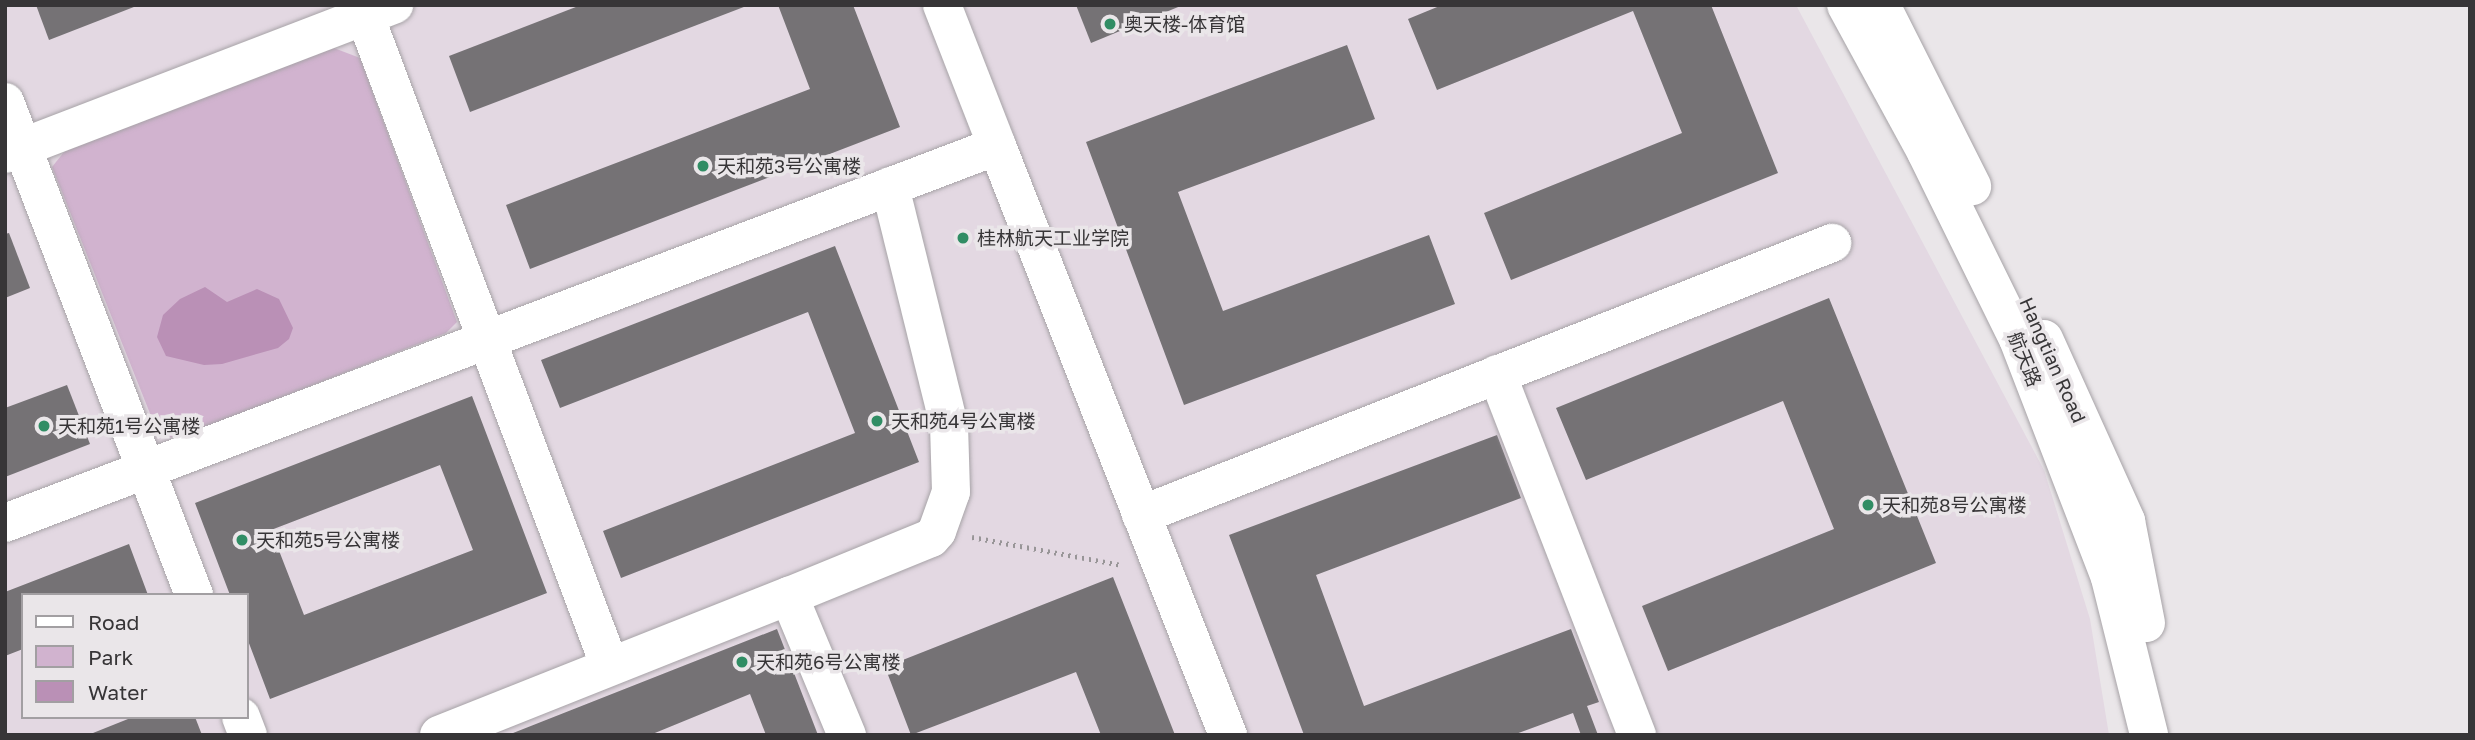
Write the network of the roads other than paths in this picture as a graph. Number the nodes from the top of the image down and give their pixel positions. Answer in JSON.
{"nodes":[{"id":1,"x":942,"y":5,"type":"edge"},
{"id":2,"x":1846,"y":5,"type":"edge"},
{"id":3,"x":1881,"y":5,"type":"edge"},
{"id":4,"x":380,"y":11,"type":"edge"},
{"id":5,"x":5,"y":102,"type":"edge"},
{"id":6,"x":997,"y":146,"type":"junction"},
{"id":7,"x":14,"y":150,"type":"edge"},
{"id":8,"x":890,"y":186,"type":"junction"},
{"id":9,"x":1832,"y":243,"type":"dead end"},
{"id":10,"x":490,"y":339,"type":"junction"},
{"id":11,"x":1497,"y":374,"type":"junction"},
{"id":12,"x":146,"y":469,"type":"junction"},
{"id":13,"x":1141,"y":515,"type":"junction"},
{"id":14,"x":5,"y":523,"type":"edge"},
{"id":15,"x":193,"y":593,"type":"edge"},
{"id":16,"x":789,"y":596,"type":"junction"},
{"id":17,"x":609,"y":664,"type":"junction"},
{"id":18,"x":439,"y":735,"type":"edge"},
{"id":19,"x":847,"y":735,"type":"edge"},
{"id":20,"x":1228,"y":735,"type":"edge"},
{"id":21,"x":1637,"y":735,"type":"edge"},
{"id":22,"x":2149,"y":735,"type":"edge"},
{"id":23,"x":2168,"y":735,"type":"edge"}],
"edges":[{"from":1,"to":6,"type":"main road"},
{"from":2,"to":22,"type":"main road","name":"航天路"},
{"from":3,"to":23,"type":"main road","name":"Hangtian Road"},
{"from":4,"to":7,"type":"main road"},
{"from":4,"to":10,"type":"main road"},
{"from":5,"to":7,"type":"main road"},
{"from":6,"to":8,"type":"main road"},
{"from":6,"to":13,"type":"main road"},
{"from":7,"to":12,"type":"main road"},
{"from":8,"to":10,"type":"main road"},
{"from":8,"to":16,"type":"main road"},
{"from":9,"to":11,"type":"main road"},
{"from":10,"to":12,"type":"main road"},
{"from":10,"to":17,"type":"main road"},
{"from":11,"to":13,"type":"main road"},
{"from":11,"to":21,"type":"main road"},
{"from":12,"to":14,"type":"main road"},
{"from":12,"to":15,"type":"main road"},
{"from":13,"to":20,"type":"main road"},
{"from":16,"to":17,"type":"main road"},
{"from":16,"to":19,"type":"main road"},
{"from":17,"to":18,"type":"main road"}]}
